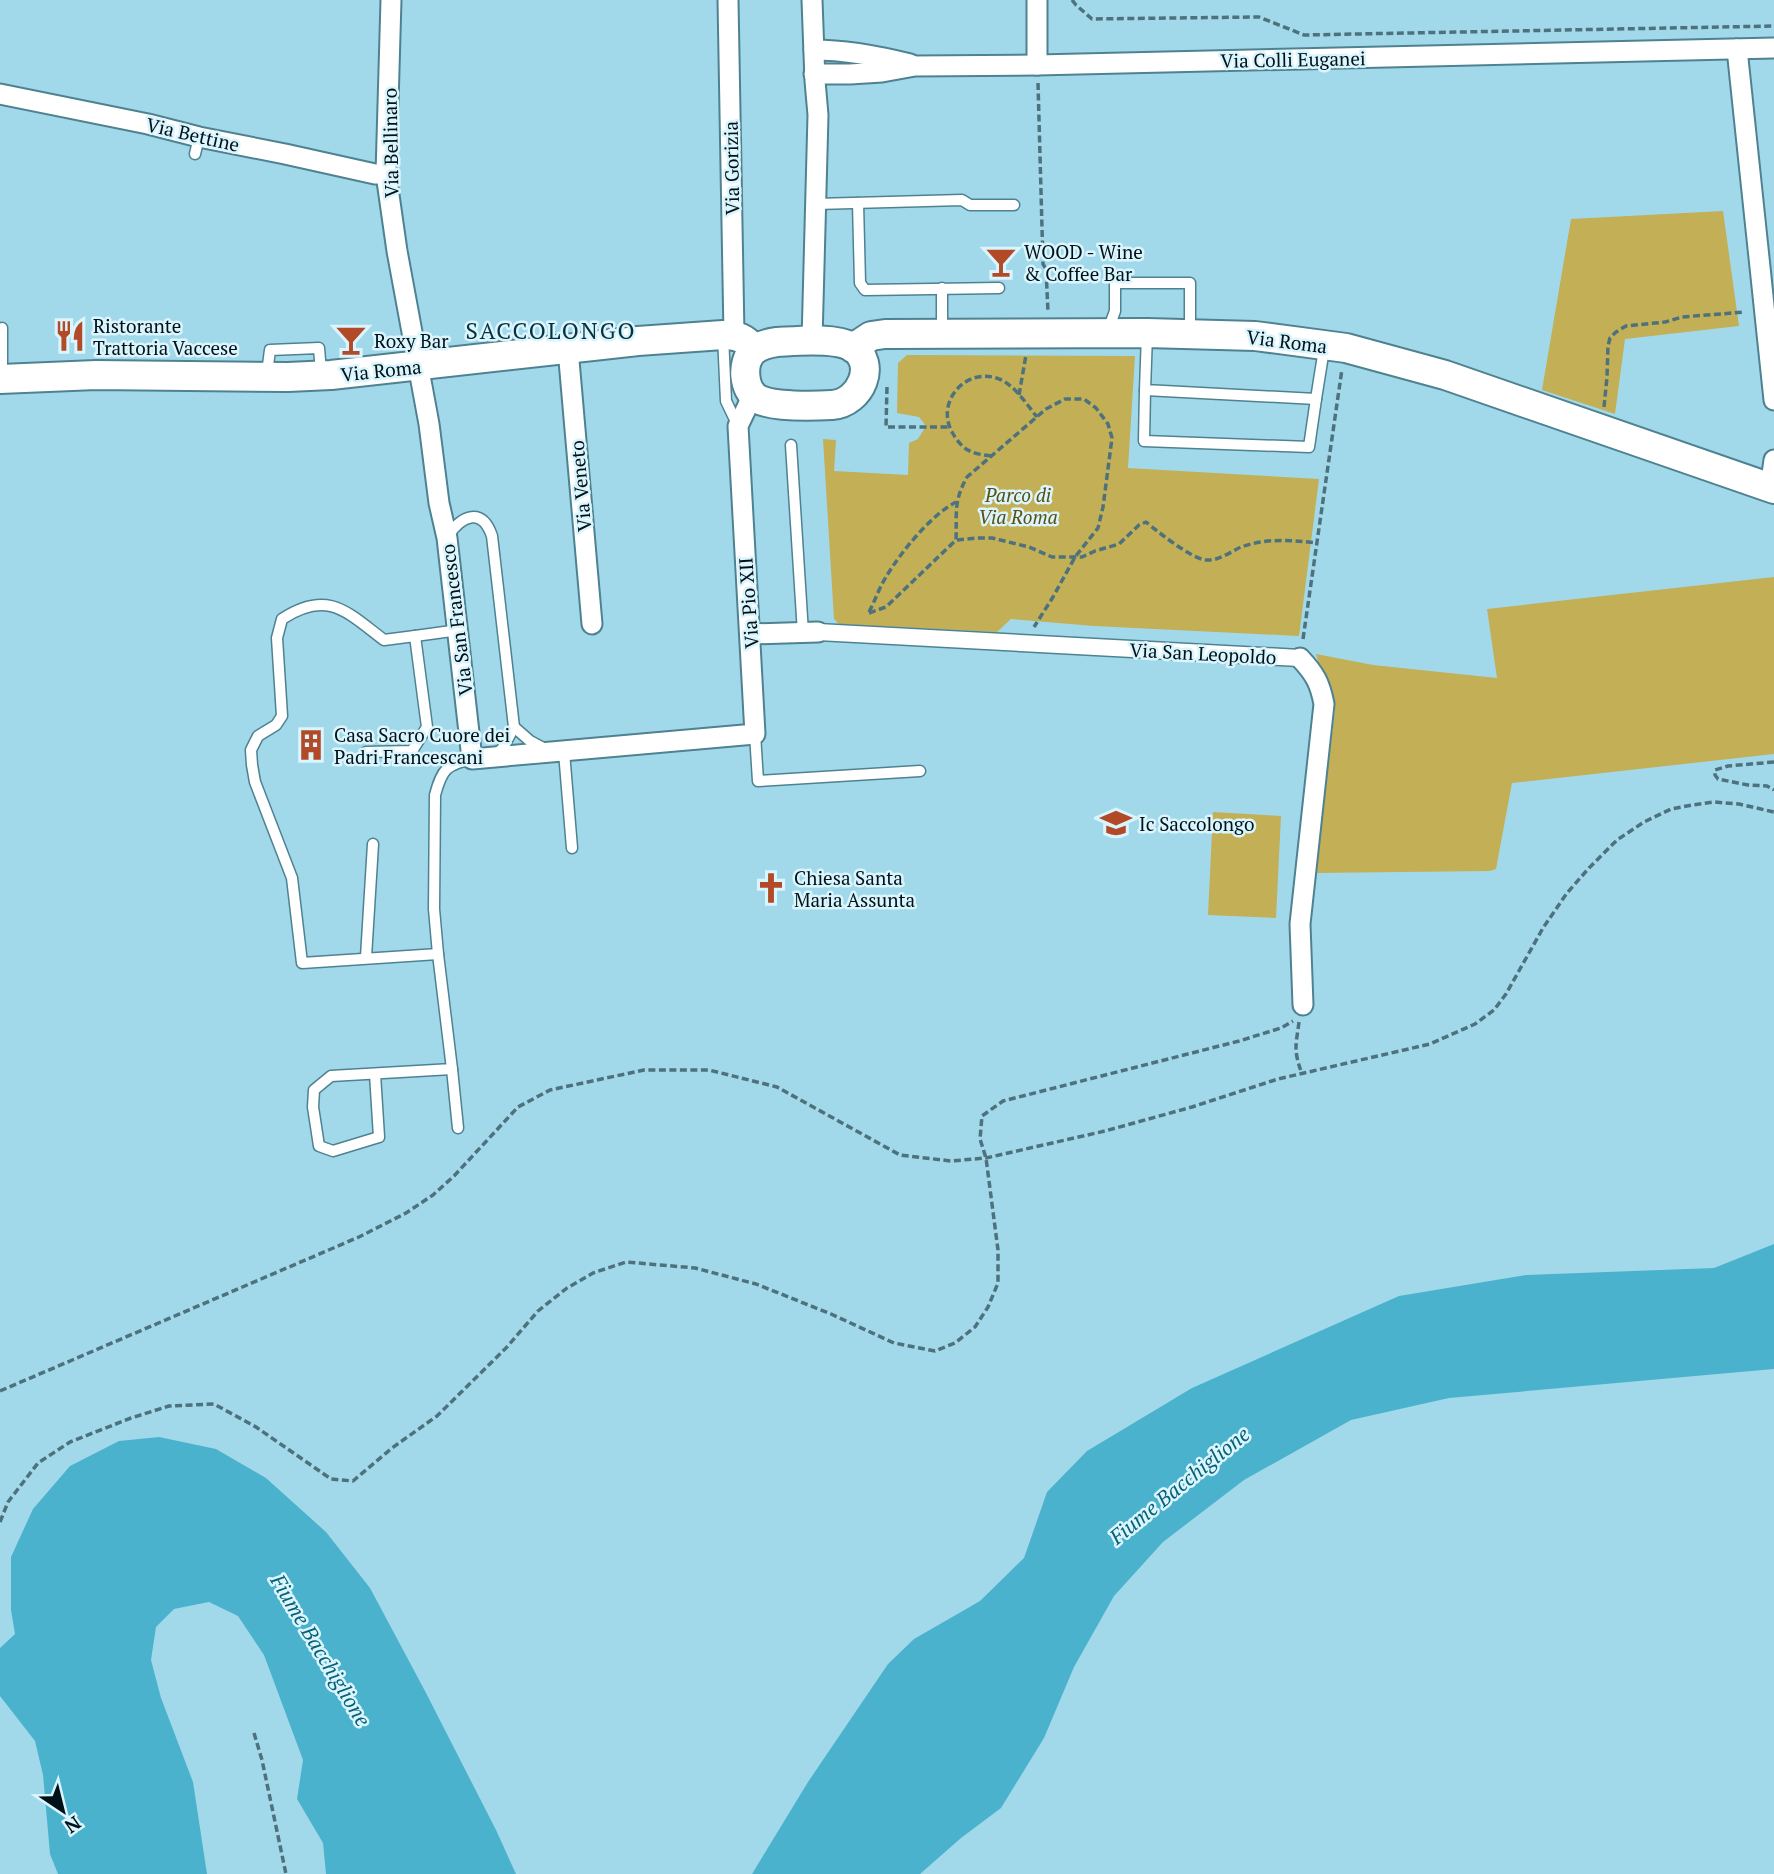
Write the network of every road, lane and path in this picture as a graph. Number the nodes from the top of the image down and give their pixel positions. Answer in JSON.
{"nodes":[{"id":1,"x":391,"y":0,"type":"edge"},
{"id":2,"x":728,"y":0,"type":"edge"},
{"id":3,"x":811,"y":0,"type":"edge"},
{"id":4,"x":1037,"y":0,"type":"edge"},
{"id":5,"x":1072,"y":0,"type":"edge"},
{"id":6,"x":1774,"y":26,"type":"edge"},
{"id":7,"x":1737,"y":48,"type":"junction"},
{"id":8,"x":1774,"y":48,"type":"edge"},
{"id":9,"x":814,"y":50,"type":"junction"},
{"id":10,"x":915,"y":65,"type":"junction"},
{"id":11,"x":1037,"y":65,"type":"junction"},
{"id":12,"x":814,"y":74,"type":"junction"},
{"id":13,"x":850,"y":74,"type":"junction"},
{"id":14,"x":0,"y":94,"type":"edge"},
{"id":15,"x":818,"y":115,"type":"junction"},
{"id":16,"x":386,"y":174,"type":"junction"},
{"id":17,"x":859,"y":203,"type":"junction"},
{"id":18,"x":816,"y":204,"type":"junction"},
{"id":19,"x":1014,"y":205,"type":"dead end"},
{"id":20,"x":942,"y":288,"type":"junction"},
{"id":21,"x":999,"y":288,"type":"dead end"},
{"id":22,"x":1763,"y":310,"type":"junction"},
{"id":23,"x":1048,"y":318,"type":"dead end"},
{"id":24,"x":2,"y":328,"type":"dead end"},
{"id":25,"x":1107,"y":333,"type":"junction"},
{"id":26,"x":1147,"y":333,"type":"junction"},
{"id":27,"x":812,"y":334,"type":"junction"},
{"id":28,"x":942,"y":334,"type":"junction"},
{"id":29,"x":1190,"y":334,"type":"junction"},
{"id":30,"x":737,"y":340,"type":"junction"},
{"id":31,"x":853,"y":348,"type":"junction"},
{"id":32,"x":568,"y":349,"type":"junction"},
{"id":33,"x":1027,"y":349,"type":"dead end"},
{"id":34,"x":1333,"y":354,"type":"junction"},
{"id":35,"x":419,"y":367,"type":"junction"},
{"id":36,"x":1,"y":379,"type":"edge"},
{"id":37,"x":887,"y":381,"type":"dead end"},
{"id":38,"x":1145,"y":390,"type":"junction"},
{"id":39,"x":1018,"y":395,"type":"junction"},
{"id":40,"x":755,"y":398,"type":"junction"},
{"id":41,"x":1316,"y":399,"type":"junction"},
{"id":42,"x":1774,"y":400,"type":"edge"},
{"id":43,"x":1602,"y":416,"type":"dead end"},
{"id":44,"x":1037,"y":417,"type":"junction"},
{"id":45,"x":738,"y":426,"type":"junction"},
{"id":46,"x":949,"y":427,"type":"junction"},
{"id":47,"x":790,"y":445,"type":"dead end"},
{"id":48,"x":991,"y":456,"type":"junction"},
{"id":49,"x":1773,"y":475,"type":"edge"},
{"id":50,"x":957,"y":502,"type":"junction"},
{"id":51,"x":447,"y":538,"type":"junction"},
{"id":52,"x":956,"y":540,"type":"junction"},
{"id":53,"x":1317,"y":543,"type":"junction"},
{"id":54,"x":1075,"y":557,"type":"junction"},
{"id":55,"x":869,"y":613,"type":"junction"},
{"id":56,"x":593,"y":624,"type":"dead end"},
{"id":57,"x":458,"y":630,"type":"junction"},
{"id":58,"x":811,"y":633,"type":"junction"},
{"id":59,"x":750,"y":634,"type":"junction"},
{"id":60,"x":867,"y":635,"type":"junction"},
{"id":61,"x":415,"y":636,"type":"junction"},
{"id":62,"x":1023,"y":643,"type":"junction"},
{"id":63,"x":1300,"y":658,"type":"junction"},
{"id":64,"x":514,"y":727,"type":"junction"},
{"id":65,"x":755,"y":734,"type":"junction"},
{"id":66,"x":366,"y":752,"type":"dead end"},
{"id":67,"x":558,"y":752,"type":"junction"},
{"id":68,"x":482,"y":758,"type":"junction"},
{"id":69,"x":1774,"y":762,"type":"edge"},
{"id":70,"x":920,"y":771,"type":"dead end"},
{"id":71,"x":1774,"y":790,"type":"edge"},
{"id":72,"x":1774,"y":812,"type":"edge"},
{"id":73,"x":373,"y":844,"type":"dead end"},
{"id":74,"x":572,"y":848,"type":"dead end"},
{"id":75,"x":438,"y":954,"type":"junction"},
{"id":76,"x":366,"y":957,"type":"junction"},
{"id":77,"x":1302,"y":1009,"type":"junction"},
{"id":78,"x":452,"y":1069,"type":"junction"},
{"id":79,"x":375,"y":1074,"type":"junction"},
{"id":80,"x":1302,"y":1074,"type":"junction"},
{"id":81,"x":458,"y":1128,"type":"dead end"},
{"id":82,"x":986,"y":1158,"type":"junction"},
{"id":83,"x":0,"y":1391,"type":"edge"},
{"id":84,"x":0,"y":1522,"type":"edge"},
{"id":85,"x":254,"y":1733,"type":"dead end"},
{"id":86,"x":286,"y":1874,"type":"edge"}],
"edges":[{"from":1,"to":16,"type":"street","name":"Via Bellinaro"},
{"from":2,"to":30,"type":"street","name":"Via Gorizia"},
{"from":3,"to":9,"type":"street"},
{"from":4,"to":11,"type":"street"},
{"from":5,"to":6,"type":"path"},
{"from":7,"to":8,"type":"street","name":"Via Colli Euganei"},
{"from":7,"to":11,"type":"street","name":"Via Colli Euganei"},
{"from":7,"to":22,"type":"street"},
{"from":9,"to":10,"type":"street"},
{"from":9,"to":12,"type":"street"},
{"from":10,"to":11,"type":"street","name":"Via Colli Euganei"},
{"from":10,"to":13,"type":"street","name":"Via Colli Euganei"},
{"from":11,"to":23,"type":"path"},
{"from":12,"to":13,"type":"street","name":"Via Colli Euganei"},
{"from":12,"to":15,"type":"street"},
{"from":13,"to":15,"type":"street"},
{"from":14,"to":16,"type":"street","name":"Via Bettine"},
{"from":15,"to":18,"type":"street"},
{"from":16,"to":35,"type":"street","name":"Via Bellinaro"},
{"from":17,"to":18,"type":"lane"},
{"from":17,"to":19,"type":"lane"},
{"from":17,"to":20,"type":"lane"},
{"from":18,"to":27,"type":"street"},
{"from":20,"to":21,"type":"lane"},
{"from":20,"to":28,"type":"lane"},
{"from":22,"to":42,"type":"street"},
{"from":22,"to":43,"type":"path"},
{"from":24,"to":36,"type":"lane"},
{"from":25,"to":26,"type":"main road","name":"Via Roma"},
{"from":25,"to":28,"type":"main road","name":"Via Roma"},
{"from":25,"to":29,"type":"lane"},
{"from":26,"to":29,"type":"main road","name":"Via Roma"},
{"from":26,"to":38,"type":"lane"},
{"from":27,"to":30,"type":"main road","name":"Via Roma"},
{"from":27,"to":31,"type":"main road","name":"Via Roma"},
{"from":28,"to":31,"type":"main road","name":"Via Roma"},
{"from":29,"to":34,"type":"main road","name":"Via Roma"},
{"from":30,"to":32,"type":"main road","name":"Via Roma"},
{"from":30,"to":40,"type":"main road"},
{"from":30,"to":45,"type":"lane","name":"Via Pio XII"},
{"from":31,"to":40,"type":"main road"},
{"from":32,"to":35,"type":"main road","name":"Via Roma"},
{"from":32,"to":56,"type":"street","name":"Via Veneto"},
{"from":33,"to":39,"type":"path"},
{"from":34,"to":41,"type":"lane"},
{"from":34,"to":49,"type":"main road","name":"Via Roma"},
{"from":34,"to":53,"type":"path"},
{"from":35,"to":36,"type":"main road","name":"Via Roma"},
{"from":35,"to":51,"type":"street","name":"Via San Francesco"},
{"from":37,"to":46,"type":"path"},
{"from":38,"to":41,"type":"lane"},
{"from":38,"to":41,"type":"lane"},
{"from":39,"to":44,"type":"path"},
{"from":39,"to":46,"type":"path"},
{"from":40,"to":45,"type":"street"},
{"from":44,"to":48,"type":"path"},
{"from":44,"to":54,"type":"path"},
{"from":45,"to":59,"type":"street","name":"Via Pio XII"},
{"from":46,"to":48,"type":"path"},
{"from":47,"to":58,"type":"lane"},
{"from":48,"to":50,"type":"path"},
{"from":50,"to":52,"type":"path"},
{"from":50,"to":55,"type":"path"},
{"from":51,"to":57,"type":"street","name":"Via San Francesco"},
{"from":51,"to":64,"type":"lane"},
{"from":52,"to":54,"type":"path"},
{"from":52,"to":55,"type":"path"},
{"from":53,"to":54,"type":"path"},
{"from":53,"to":63,"type":"path"},
{"from":54,"to":62,"type":"path"},
{"from":55,"to":60,"type":"path"},
{"from":57,"to":61,"type":"lane"},
{"from":57,"to":68,"type":"street","name":"Via San Francesco"},
{"from":58,"to":59,"type":"street","name":"Via San Leopoldo"},
{"from":58,"to":60,"type":"street","name":"Via San Leopoldo"},
{"from":59,"to":65,"type":"street","name":"Via Pio XII"},
{"from":60,"to":62,"type":"street","name":"Via San Leopoldo"},
{"from":61,"to":66,"type":"lane"},
{"from":61,"to":76,"type":"lane"},
{"from":62,"to":63,"type":"street","name":"Via San Leopoldo"},
{"from":63,"to":77,"type":"street","name":"Via San Leopoldo"},
{"from":64,"to":67,"type":"lane"},
{"from":64,"to":68,"type":"lane"},
{"from":65,"to":67,"type":"street"},
{"from":65,"to":70,"type":"lane","name":"Via Pio XII"},
{"from":67,"to":68,"type":"street"},
{"from":67,"to":74,"type":"lane"},
{"from":68,"to":75,"type":"lane"},
{"from":69,"to":71,"type":"path"},
{"from":72,"to":80,"type":"path"},
{"from":73,"to":76,"type":"lane"},
{"from":75,"to":76,"type":"lane"},
{"from":75,"to":78,"type":"lane"},
{"from":77,"to":80,"type":"path"},
{"from":77,"to":82,"type":"path"},
{"from":78,"to":79,"type":"lane"},
{"from":78,"to":81,"type":"lane"},
{"from":79,"to":79,"type":"lane"},
{"from":80,"to":82,"type":"path"},
{"from":82,"to":83,"type":"path"},
{"from":82,"to":84,"type":"path"},
{"from":85,"to":86,"type":"path"}]}
